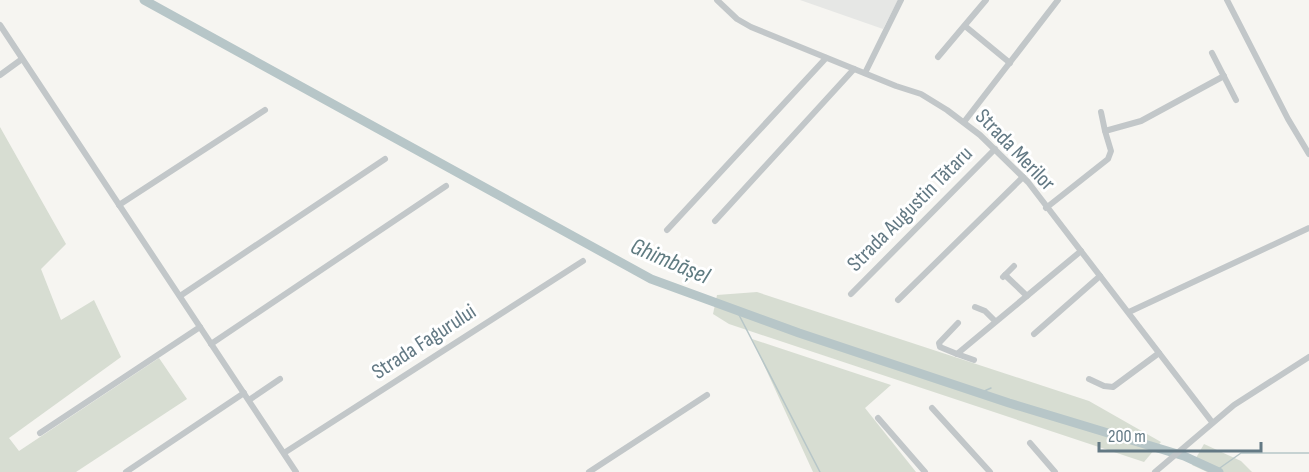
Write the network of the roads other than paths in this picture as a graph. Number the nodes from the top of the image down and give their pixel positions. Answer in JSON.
{"nodes":[{"id":1,"x":717,"y":0,"type":"edge"},
{"id":2,"x":901,"y":0,"type":"edge"},
{"id":3,"x":986,"y":0,"type":"edge"},
{"id":4,"x":1059,"y":0,"type":"edge"},
{"id":5,"x":1227,"y":0,"type":"edge"},
{"id":6,"x":0,"y":25,"type":"edge"},
{"id":7,"x":965,"y":26,"type":"junction"},
{"id":8,"x":1212,"y":53,"type":"dead end"},
{"id":9,"x":938,"y":57,"type":"dead end"},
{"id":10,"x":825,"y":58,"type":"junction"},
{"id":11,"x":22,"y":59,"type":"junction"},
{"id":12,"x":1010,"y":63,"type":"junction"},
{"id":13,"x":854,"y":69,"type":"junction"},
{"id":14,"x":865,"y":73,"type":"junction"},
{"id":15,"x":0,"y":75,"type":"edge"},
{"id":16,"x":1224,"y":76,"type":"junction"},
{"id":17,"x":1236,"y":100,"type":"dead end"},
{"id":18,"x":265,"y":110,"type":"dead end"},
{"id":19,"x":1101,"y":112,"type":"dead end"},
{"id":20,"x":964,"y":122,"type":"junction"},
{"id":21,"x":1105,"y":131,"type":"junction"},
{"id":22,"x":995,"y":149,"type":"junction"},
{"id":23,"x":1309,"y":154,"type":"edge"},
{"id":24,"x":385,"y":159,"type":"dead end"},
{"id":25,"x":1023,"y":177,"type":"junction"},
{"id":26,"x":446,"y":186,"type":"dead end"},
{"id":27,"x":119,"y":205,"type":"junction"},
{"id":28,"x":1046,"y":208,"type":"junction"},
{"id":29,"x":715,"y":221,"type":"dead end"},
{"id":30,"x":1309,"y":228,"type":"edge"},
{"id":31,"x":667,"y":230,"type":"dead end"},
{"id":32,"x":1081,"y":251,"type":"junction"},
{"id":33,"x":583,"y":261,"type":"dead end"},
{"id":34,"x":1014,"y":266,"type":"dead end"},
{"id":35,"x":1100,"y":276,"type":"junction"},
{"id":36,"x":851,"y":294,"type":"dead end"},
{"id":37,"x":180,"y":296,"type":"junction"},
{"id":38,"x":1027,"y":296,"type":"junction"},
{"id":39,"x":898,"y":300,"type":"dead end"},
{"id":40,"x":975,"y":307,"type":"dead end"},
{"id":41,"x":1129,"y":312,"type":"junction"},
{"id":42,"x":995,"y":321,"type":"junction"},
{"id":43,"x":958,"y":323,"type":"dead end"},
{"id":44,"x":200,"y":327,"type":"junction"},
{"id":45,"x":1034,"y":334,"type":"dead end"},
{"id":46,"x":211,"y":344,"type":"junction"},
{"id":47,"x":1159,"y":353,"type":"junction"},
{"id":48,"x":957,"y":354,"type":"junction"},
{"id":49,"x":1309,"y":357,"type":"edge"},
{"id":50,"x":974,"y":360,"type":"dead end"},
{"id":51,"x":280,"y":379,"type":"dead end"},
{"id":52,"x":1089,"y":379,"type":"dead end"},
{"id":53,"x":707,"y":395,"type":"dead end"},
{"id":54,"x":247,"y":397,"type":"junction"},
{"id":55,"x":932,"y":408,"type":"dead end"},
{"id":56,"x":878,"y":418,"type":"dead end"},
{"id":57,"x":1212,"y":422,"type":"junction"},
{"id":58,"x":40,"y":433,"type":"dead end"},
{"id":59,"x":1030,"y":443,"type":"dead end"},
{"id":60,"x":284,"y":453,"type":"junction"},
{"id":61,"x":126,"y":472,"type":"edge"},
{"id":62,"x":296,"y":472,"type":"edge"},
{"id":63,"x":589,"y":472,"type":"edge"},
{"id":64,"x":925,"y":472,"type":"edge"},
{"id":65,"x":990,"y":472,"type":"edge"},
{"id":66,"x":1055,"y":472,"type":"edge"},
{"id":67,"x":1155,"y":472,"type":"edge"}],
"edges":[{"from":1,"to":10,"type":"street","name":"Strada Merilor"},
{"from":2,"to":14,"type":"street"},
{"from":3,"to":7,"type":"street"},
{"from":4,"to":12,"type":"street"},
{"from":5,"to":23,"type":"street"},
{"from":6,"to":11,"type":"street"},
{"from":7,"to":9,"type":"street"},
{"from":7,"to":12,"type":"street"},
{"from":8,"to":16,"type":"street"},
{"from":10,"to":13,"type":"street","name":"Strada Merilor"},
{"from":10,"to":31,"type":"street"},
{"from":11,"to":15,"type":"street"},
{"from":11,"to":27,"type":"street"},
{"from":12,"to":20,"type":"street"},
{"from":13,"to":14,"type":"street","name":"Strada Merilor"},
{"from":13,"to":29,"type":"street"},
{"from":14,"to":20,"type":"street","name":"Strada Merilor"},
{"from":16,"to":17,"type":"street"},
{"from":16,"to":21,"type":"street"},
{"from":18,"to":27,"type":"street"},
{"from":19,"to":21,"type":"street"},
{"from":20,"to":22,"type":"street","name":"Strada Merilor"},
{"from":21,"to":28,"type":"street"},
{"from":22,"to":25,"type":"street","name":"Strada Merilor"},
{"from":22,"to":36,"type":"street","name":"Strada Augustin Tătaru"},
{"from":24,"to":37,"type":"street"},
{"from":25,"to":28,"type":"street","name":"Strada Merilor"},
{"from":25,"to":39,"type":"street"},
{"from":26,"to":46,"type":"street"},
{"from":27,"to":37,"type":"street"},
{"from":28,"to":32,"type":"street","name":"Strada Merilor"},
{"from":30,"to":41,"type":"street"},
{"from":32,"to":35,"type":"street","name":"Strada Merilor"},
{"from":32,"to":38,"type":"street"},
{"from":33,"to":60,"type":"street","name":"Strada Fagurului"},
{"from":34,"to":38,"type":"street"},
{"from":35,"to":41,"type":"street","name":"Strada Merilor"},
{"from":35,"to":45,"type":"street"},
{"from":37,"to":44,"type":"street"},
{"from":38,"to":42,"type":"street"},
{"from":40,"to":42,"type":"street"},
{"from":41,"to":47,"type":"street","name":"Strada Merilor"},
{"from":42,"to":48,"type":"street"},
{"from":43,"to":48,"type":"street"},
{"from":44,"to":46,"type":"street"},
{"from":44,"to":58,"type":"street"},
{"from":46,"to":54,"type":"street"},
{"from":47,"to":52,"type":"street"},
{"from":47,"to":57,"type":"street","name":"Strada Merilor"},
{"from":48,"to":50,"type":"street"},
{"from":49,"to":57,"type":"street"},
{"from":51,"to":54,"type":"street"},
{"from":53,"to":63,"type":"street"},
{"from":54,"to":60,"type":"street"},
{"from":54,"to":61,"type":"street"},
{"from":55,"to":65,"type":"street"},
{"from":56,"to":64,"type":"street"},
{"from":57,"to":67,"type":"street"},
{"from":59,"to":66,"type":"street"},
{"from":60,"to":62,"type":"street"}]}
